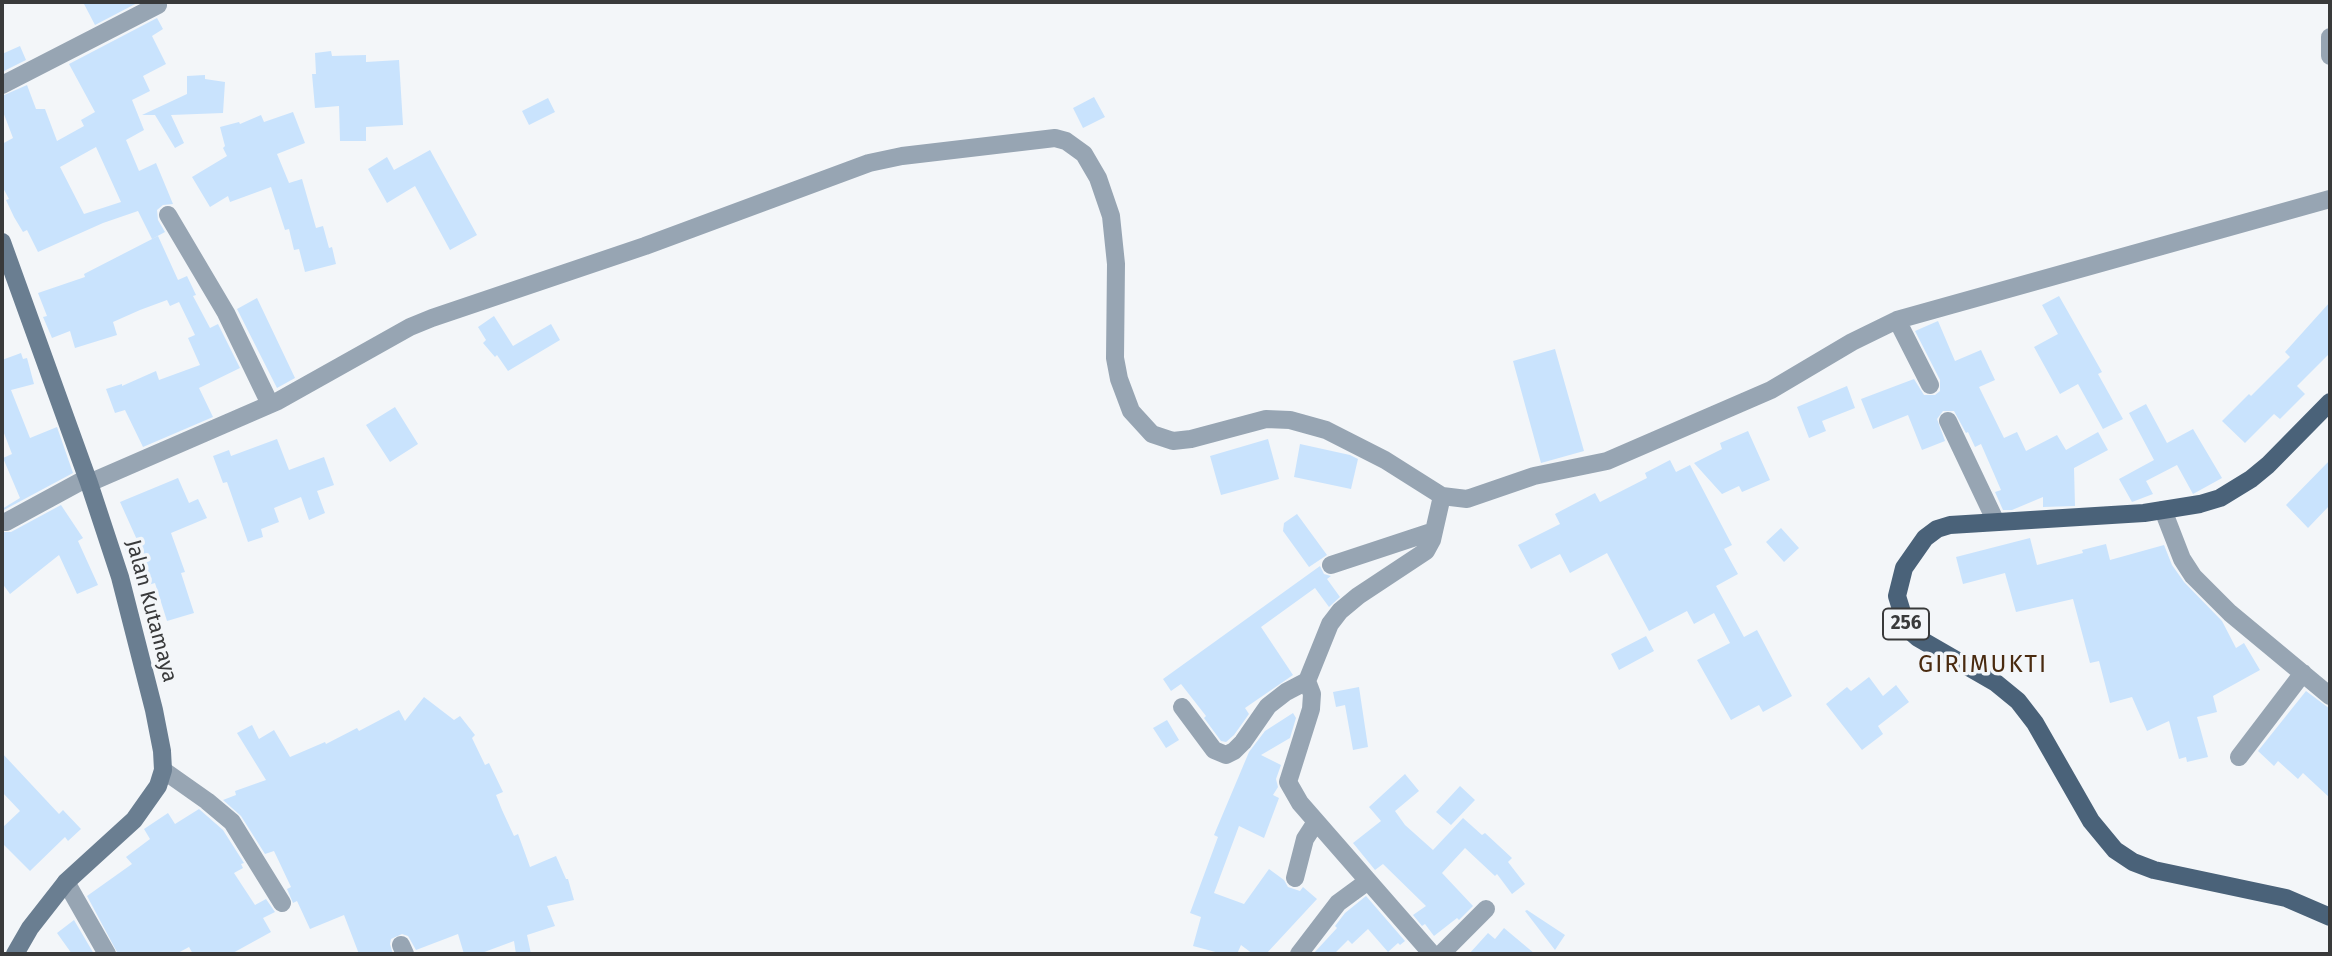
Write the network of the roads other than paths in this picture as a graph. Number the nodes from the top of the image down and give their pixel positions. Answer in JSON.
{"nodes":[{"id":1,"x":158,"y":5,"type":"dead end"},
{"id":2,"x":2330,"y":37,"type":"edge"},
{"id":3,"x":2330,"y":56,"type":"edge"},
{"id":4,"x":2,"y":85,"type":"edge"},
{"id":5,"x":2330,"y":199,"type":"edge"},
{"id":6,"x":168,"y":215,"type":"dead end"},
{"id":7,"x":4,"y":253,"type":"edge"},
{"id":8,"x":1897,"y":320,"type":"junction"},
{"id":9,"x":1930,"y":385,"type":"dead end"},
{"id":10,"x":2330,"y":402,"type":"edge"},
{"id":11,"x":270,"y":404,"type":"junction"},
{"id":12,"x":1948,"y":421,"type":"dead end"},
{"id":13,"x":88,"y":480,"type":"junction"},
{"id":14,"x":1442,"y":496,"type":"junction"},
{"id":15,"x":2164,"y":510,"type":"junction"},
{"id":16,"x":6,"y":522,"type":"dead end"},
{"id":17,"x":1996,"y":522,"type":"junction"},
{"id":18,"x":1434,"y":531,"type":"junction"},
{"id":19,"x":1331,"y":565,"type":"dead end"},
{"id":20,"x":2303,"y":673,"type":"junction"},
{"id":21,"x":1307,"y":681,"type":"junction"},
{"id":22,"x":2328,"y":690,"type":"edge"},
{"id":23,"x":1182,"y":707,"type":"dead end"},
{"id":24,"x":2239,"y":757,"type":"dead end"},
{"id":25,"x":163,"y":770,"type":"junction"},
{"id":26,"x":1316,"y":822,"type":"junction"},
{"id":27,"x":1295,"y":878,"type":"dead end"},
{"id":28,"x":1368,"y":881,"type":"junction"},
{"id":29,"x":66,"y":882,"type":"junction"},
{"id":30,"x":282,"y":903,"type":"dead end"},
{"id":31,"x":1486,"y":909,"type":"dead end"},
{"id":32,"x":2330,"y":916,"type":"edge"},
{"id":33,"x":15,"y":954,"type":"edge"},
{"id":34,"x":107,"y":954,"type":"edge"},
{"id":35,"x":1299,"y":954,"type":"edge"},
{"id":36,"x":1432,"y":954,"type":"edge"},
{"id":37,"x":1441,"y":954,"type":"edge"}],
"edges":[{"from":1,"to":4,"type":"street"},
{"from":2,"to":3,"type":"street"},
{"from":5,"to":8,"type":"street"},
{"from":6,"to":11,"type":"street"},
{"from":7,"to":13,"type":"main road","name":"Jalan Kutamaya"},
{"from":8,"to":9,"type":"street"},
{"from":8,"to":14,"type":"street"},
{"from":10,"to":15,"type":"main road","number":"256"},
{"from":11,"to":13,"type":"street"},
{"from":11,"to":14,"type":"street"},
{"from":12,"to":17,"type":"street"},
{"from":13,"to":16,"type":"street"},
{"from":13,"to":25,"type":"main road","name":"Jalan Kutamaya"},
{"from":14,"to":18,"type":"street"},
{"from":15,"to":17,"type":"main road","number":"256"},
{"from":15,"to":20,"type":"street"},
{"from":17,"to":32,"type":"main road","number":"256"},
{"from":18,"to":19,"type":"street"},
{"from":18,"to":21,"type":"street"},
{"from":20,"to":22,"type":"street"},
{"from":20,"to":24,"type":"street"},
{"from":21,"to":23,"type":"street"},
{"from":21,"to":26,"type":"street"},
{"from":25,"to":29,"type":"main road"},
{"from":25,"to":30,"type":"street"},
{"from":26,"to":27,"type":"street"},
{"from":26,"to":28,"type":"street"},
{"from":28,"to":35,"type":"street"},
{"from":28,"to":36,"type":"street"},
{"from":29,"to":33,"type":"main road"},
{"from":29,"to":34,"type":"street"},
{"from":31,"to":37,"type":"street"}]}
